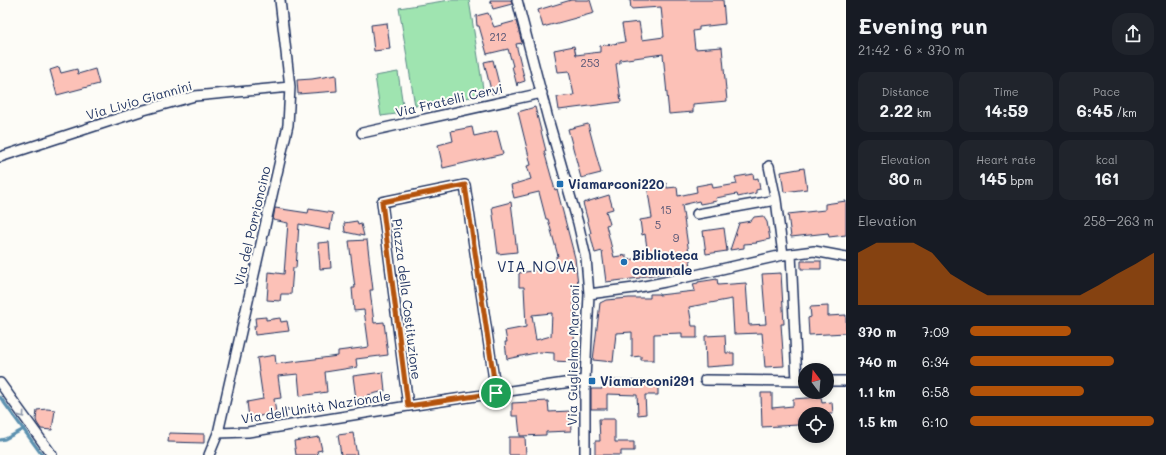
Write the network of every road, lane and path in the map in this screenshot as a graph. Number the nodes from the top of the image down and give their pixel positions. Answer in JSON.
{"nodes":[{"id":1,"x":280,"y":0,"type":"edge"},
{"id":2,"x":518,"y":0,"type":"edge"},
{"id":3,"x":290,"y":87,"type":"junction"},
{"id":4,"x":542,"y":93,"type":"junction"},
{"id":5,"x":362,"y":133,"type":"dead end"},
{"id":6,"x":0,"y":156,"type":"edge"},
{"id":7,"x":770,"y":166,"type":"dead end"},
{"id":8,"x":776,"y":200,"type":"junction"},
{"id":9,"x":696,"y":214,"type":"dead end"},
{"id":10,"x":787,"y":254,"type":"junction"},
{"id":11,"x":846,"y":257,"type":"edge"},
{"id":12,"x":589,"y":294,"type":"junction"},
{"id":13,"x":799,"y":363,"type":"edge"},
{"id":14,"x":585,"y":380,"type":"junction"},
{"id":15,"x":705,"y":380,"type":"dead end"},
{"id":16,"x":798,"y":381,"type":"edge"},
{"id":17,"x":834,"y":381,"type":"edge"},
{"id":18,"x":846,"y":381,"type":"edge"},
{"id":19,"x":0,"y":383,"type":"edge"},
{"id":20,"x":496,"y":393,"type":"junction"},
{"id":21,"x":408,"y":406,"type":"junction"},
{"id":22,"x":218,"y":433,"type":"junction"},
{"id":23,"x":52,"y":455,"type":"edge"},
{"id":24,"x":209,"y":455,"type":"edge"},
{"id":25,"x":585,"y":455,"type":"edge"}],
"edges":[{"from":1,"to":3,"type":"street","name":"Via del Porrioncino"},
{"from":2,"to":4,"type":"street","name":"Via Guglielmo Marconi"},
{"from":3,"to":6,"type":"street","name":"Via Livio Giannini"},
{"from":3,"to":22,"type":"street","name":"Via del Porrioncino"},
{"from":4,"to":5,"type":"street","name":"Via Fratelli Cervi"},
{"from":4,"to":12,"type":"street","name":"Via Guglielmo Marconi"},
{"from":7,"to":8,"type":"street"},
{"from":8,"to":9,"type":"street"},
{"from":8,"to":10,"type":"street"},
{"from":10,"to":11,"type":"street"},
{"from":10,"to":12,"type":"street"},
{"from":10,"to":13,"type":"street"},
{"from":12,"to":14,"type":"street","name":"Via Guglielmo Marconi"},
{"from":14,"to":20,"type":"street","name":"Via dell'Unità Nazionale"},
{"from":14,"to":25,"type":"street","name":"Via Guglielmo Marconi"},
{"from":15,"to":16,"type":"street"},
{"from":17,"to":18,"type":"street"},
{"from":19,"to":23,"type":"street","one_way":true},
{"from":20,"to":21,"type":"street","name":"Via dell'Unità Nazionale"},
{"from":20,"to":21,"type":"street","name":"Piazza della Costituzione"},
{"from":21,"to":22,"type":"street","name":"Via dell'Unità Nazionale"},
{"from":22,"to":24,"type":"street","name":"Via del Porrioncino"}]}
